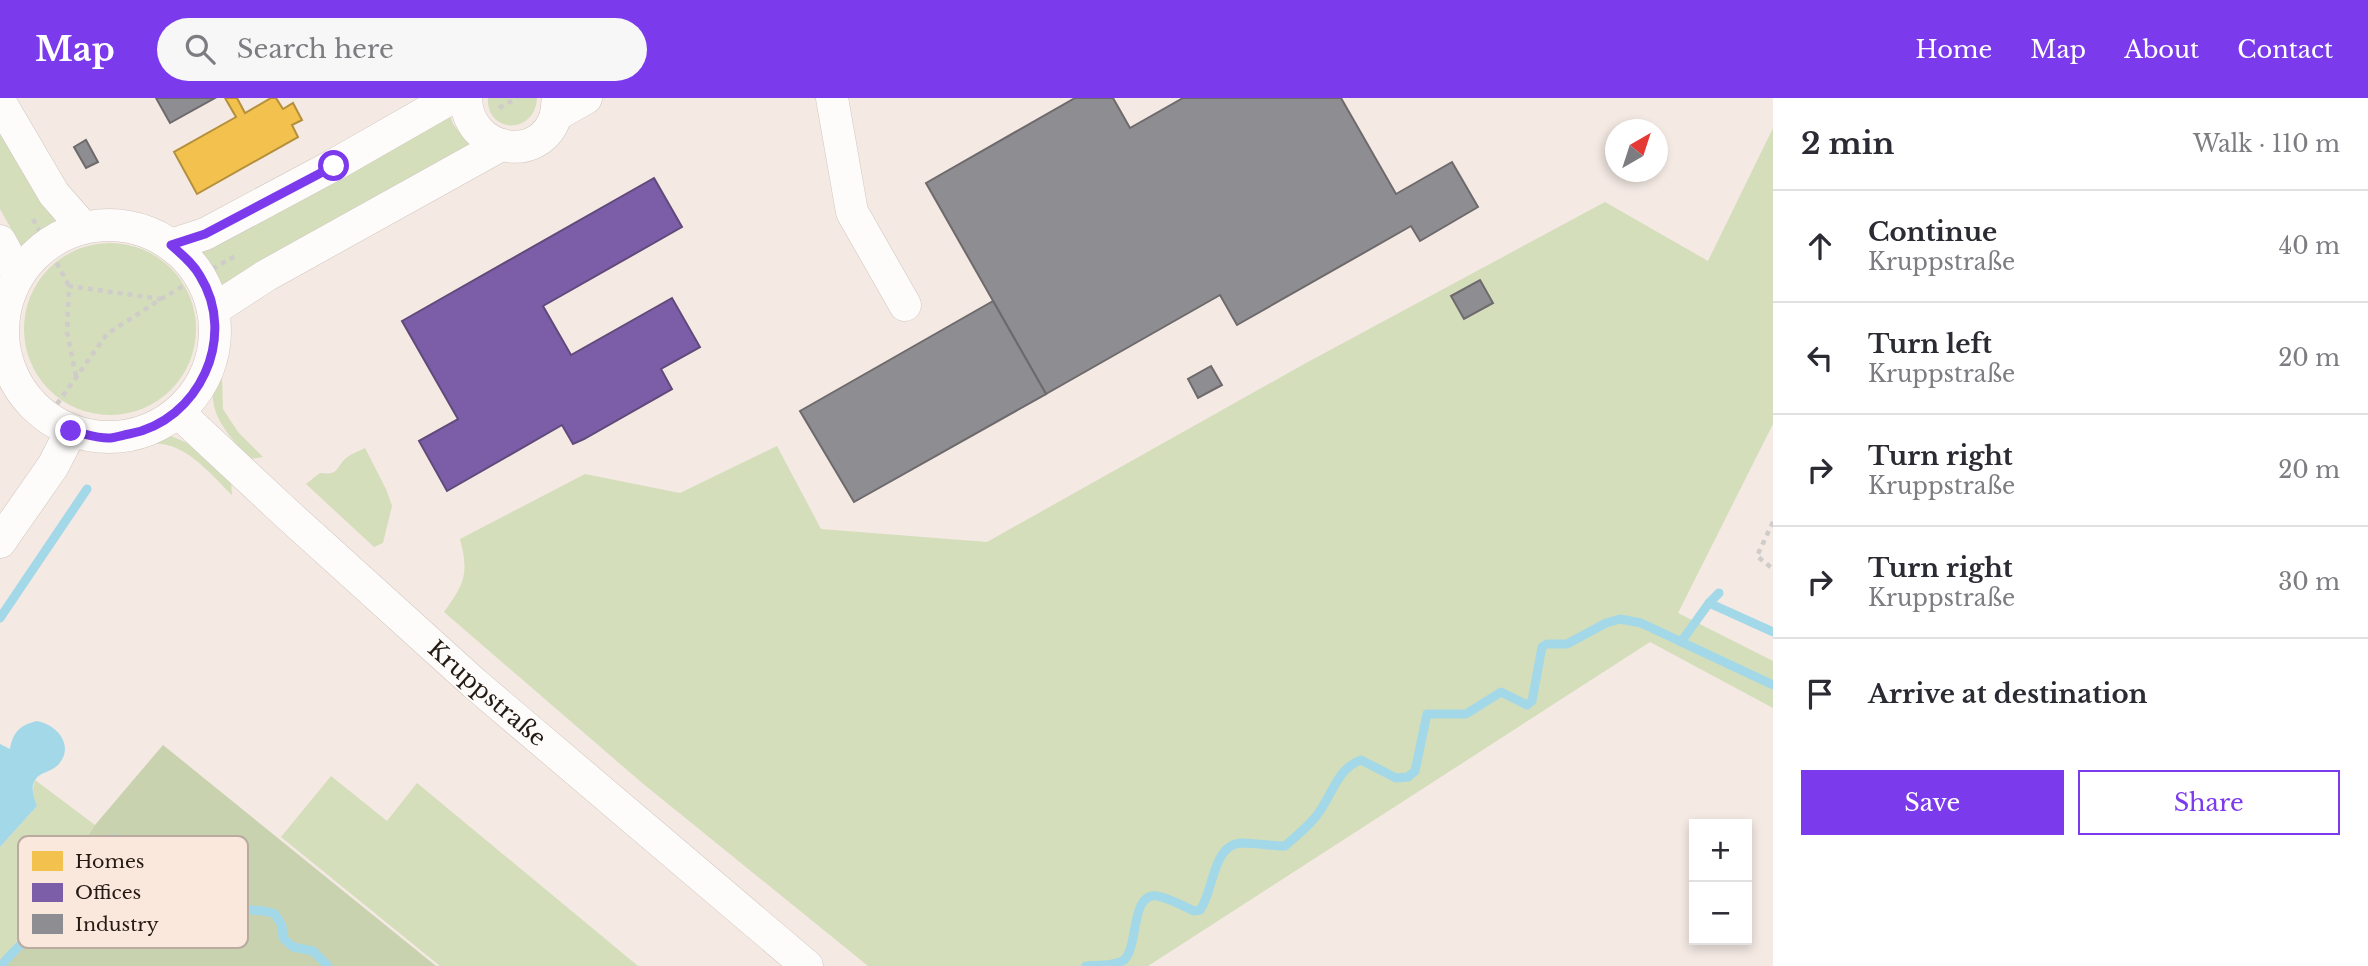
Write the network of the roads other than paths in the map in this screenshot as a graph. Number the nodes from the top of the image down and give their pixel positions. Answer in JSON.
{"nodes":[{"id":1,"x":451,"y":98,"type":"edge"},
{"id":2,"x":466,"y":98,"type":"edge"},
{"id":3,"x":586,"y":98,"type":"edge"},
{"id":4,"x":832,"y":98,"type":"edge"},
{"id":5,"x":0,"y":102,"type":"edge"},
{"id":6,"x":557,"y":106,"type":"edge"},
{"id":7,"x":500,"y":145,"type":"junction"},
{"id":8,"x":83,"y":227,"type":"junction"},
{"id":9,"x":0,"y":241,"type":"edge"},
{"id":10,"x":171,"y":245,"type":"junction"},
{"id":11,"x":18,"y":274,"type":"junction"},
{"id":12,"x":905,"y":305,"type":"dead end"},
{"id":13,"x":213,"y":310,"type":"junction"},
{"id":14,"x":178,"y":412,"type":"junction"},
{"id":15,"x":60,"y":425,"type":"junction"},
{"id":16,"x":0,"y":542,"type":"edge"},
{"id":17,"x":807,"y":966,"type":"edge"}],
"edges":[{"from":1,"to":10,"type":"street"},
{"from":2,"to":7,"type":"street"},
{"from":3,"to":6,"type":"street"},
{"from":4,"to":12,"type":"street"},
{"from":5,"to":8,"type":"street"},
{"from":6,"to":7,"type":"street"},
{"from":7,"to":13,"type":"street"},
{"from":8,"to":10,"type":"street"},
{"from":8,"to":11,"type":"street"},
{"from":9,"to":11,"type":"street"},
{"from":10,"to":13,"type":"street"},
{"from":11,"to":15,"type":"street"},
{"from":13,"to":14,"type":"street"},
{"from":14,"to":15,"type":"street"},
{"from":14,"to":17,"type":"street","name":"Kruppstraße"},
{"from":15,"to":16,"type":"street"}]}
